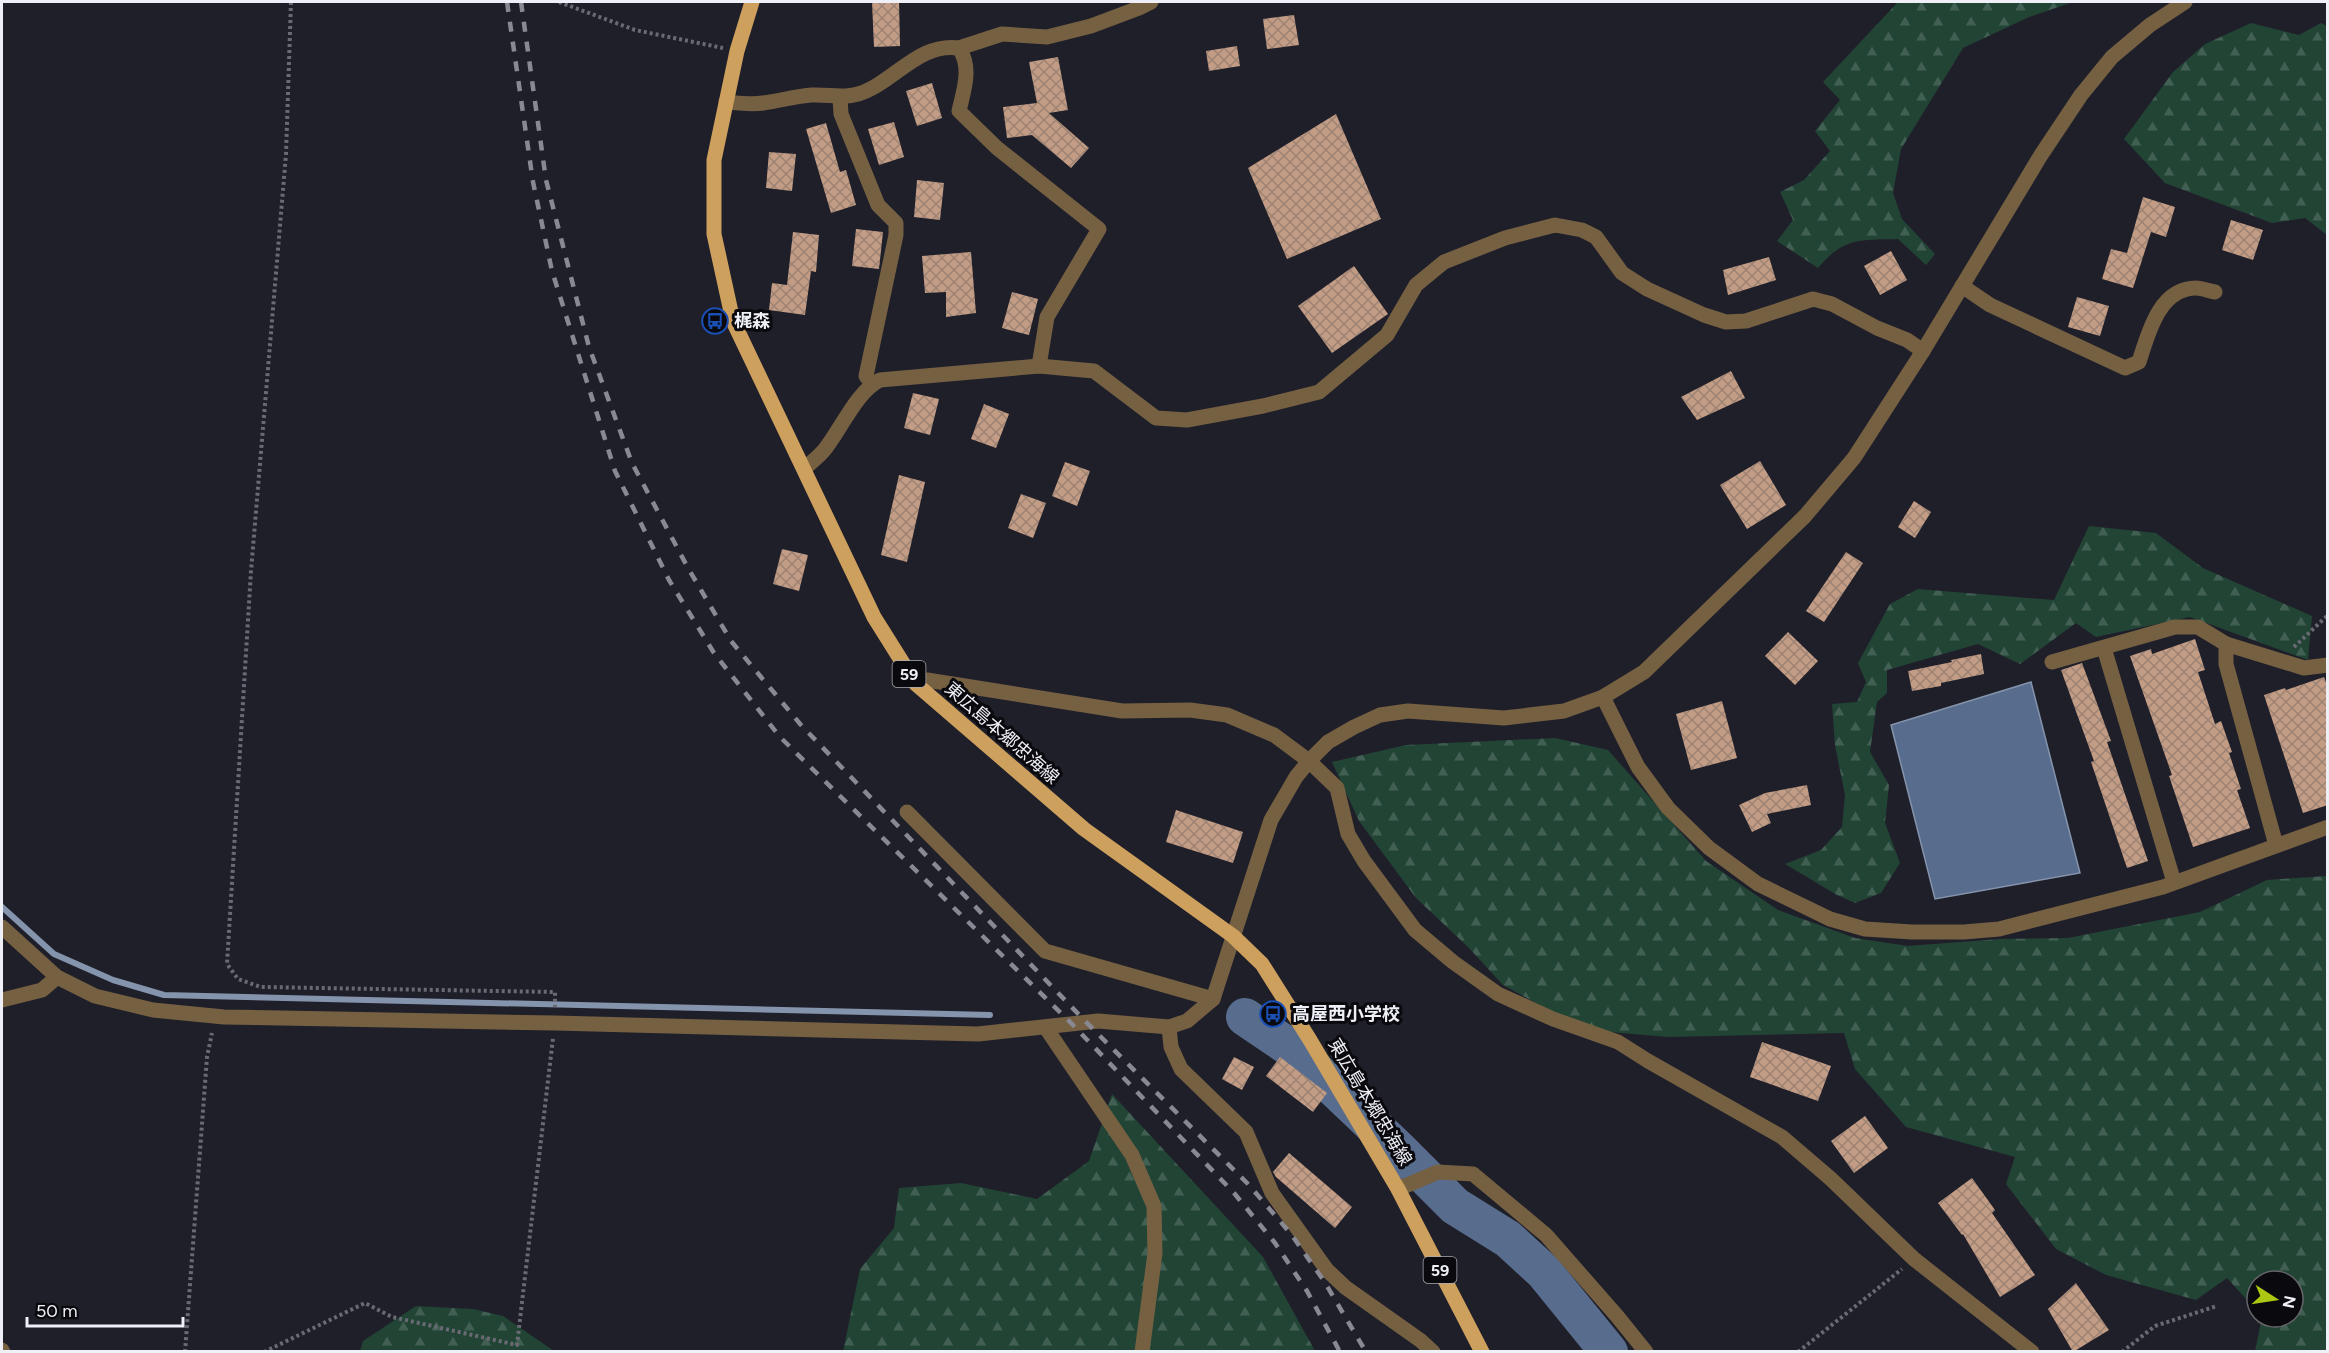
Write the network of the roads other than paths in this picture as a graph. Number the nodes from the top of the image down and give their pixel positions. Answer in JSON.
{"nodes":[{"id":1,"x":752,"y":2,"type":"edge"},
{"id":2,"x":1151,"y":2,"type":"edge"},
{"id":3,"x":2186,"y":2,"type":"edge"},
{"id":4,"x":959,"y":48,"type":"junction"},
{"id":5,"x":840,"y":98,"type":"junction"},
{"id":6,"x":726,"y":102,"type":"junction"},
{"id":7,"x":1962,"y":286,"type":"junction"},
{"id":8,"x":2215,"y":292,"type":"dead end"},
{"id":9,"x":1923,"y":351,"type":"junction"},
{"id":10,"x":1039,"y":366,"type":"junction"},
{"id":11,"x":872,"y":384,"type":"junction"},
{"id":12,"x":804,"y":469,"type":"junction"},
{"id":13,"x":2226,"y":644,"type":"junction"},
{"id":14,"x":2104,"y":648,"type":"junction"},
{"id":15,"x":2052,"y":662,"type":"dead end"},
{"id":16,"x":2328,"y":666,"type":"edge"},
{"id":17,"x":916,"y":684,"type":"junction"},
{"id":18,"x":1603,"y":698,"type":"junction"},
{"id":19,"x":1309,"y":761,"type":"junction"},
{"id":20,"x":907,"y":812,"type":"dead end"},
{"id":21,"x":2328,"y":827,"type":"edge"},
{"id":22,"x":2276,"y":845,"type":"junction"},
{"id":23,"x":2174,"y":882,"type":"junction"},
{"id":24,"x":2,"y":927,"type":"edge"},
{"id":25,"x":1233,"y":936,"type":"junction"},
{"id":26,"x":57,"y":977,"type":"junction"},
{"id":27,"x":1213,"y":999,"type":"junction"},
{"id":28,"x":2,"y":1000,"type":"edge"},
{"id":29,"x":1169,"y":1027,"type":"junction"},
{"id":30,"x":1046,"y":1028,"type":"junction"},
{"id":31,"x":1398,"y":1189,"type":"junction"},
{"id":32,"x":1142,"y":1352,"type":"edge"},
{"id":33,"x":1433,"y":1352,"type":"edge"},
{"id":34,"x":1482,"y":1352,"type":"edge"},
{"id":35,"x":1646,"y":1352,"type":"edge"},
{"id":36,"x":2032,"y":1352,"type":"edge"}],
"edges":[{"from":1,"to":6,"type":"main road","name":"東広島本郷忠海線","number":"59"},
{"from":2,"to":4,"type":"street"},
{"from":3,"to":7,"type":"street"},
{"from":4,"to":5,"type":"street"},
{"from":4,"to":10,"type":"street"},
{"from":5,"to":6,"type":"street"},
{"from":5,"to":11,"type":"street"},
{"from":6,"to":12,"type":"main road","name":"東広島本郷忠海線","number":"59"},
{"from":7,"to":8,"type":"street"},
{"from":7,"to":9,"type":"street"},
{"from":9,"to":10,"type":"street"},
{"from":9,"to":18,"type":"street"},
{"from":10,"to":11,"type":"street"},
{"from":11,"to":12,"type":"street"},
{"from":12,"to":17,"type":"main road","name":"東広島本郷忠海線","number":"59"},
{"from":13,"to":14,"type":"street"},
{"from":13,"to":16,"type":"street"},
{"from":13,"to":22,"type":"street"},
{"from":14,"to":15,"type":"street"},
{"from":14,"to":23,"type":"street"},
{"from":17,"to":19,"type":"street"},
{"from":17,"to":25,"type":"main road","name":"東広島本郷忠海線","number":"59"},
{"from":18,"to":19,"type":"street"},
{"from":18,"to":23,"type":"street"},
{"from":19,"to":25,"type":"street"},
{"from":19,"to":36,"type":"street"},
{"from":20,"to":27,"type":"street"},
{"from":21,"to":22,"type":"street"},
{"from":22,"to":23,"type":"street"},
{"from":24,"to":26,"type":"street"},
{"from":25,"to":27,"type":"street"},
{"from":25,"to":31,"type":"main road","name":"東広島本郷忠海線","number":"59"},
{"from":26,"to":28,"type":"street"},
{"from":26,"to":30,"type":"street"},
{"from":27,"to":29,"type":"street"},
{"from":29,"to":30,"type":"street"},
{"from":29,"to":33,"type":"street"},
{"from":30,"to":32,"type":"street"},
{"from":31,"to":34,"type":"main road","name":"東広島本郷忠海線","number":"59"},
{"from":31,"to":35,"type":"street"}]}
